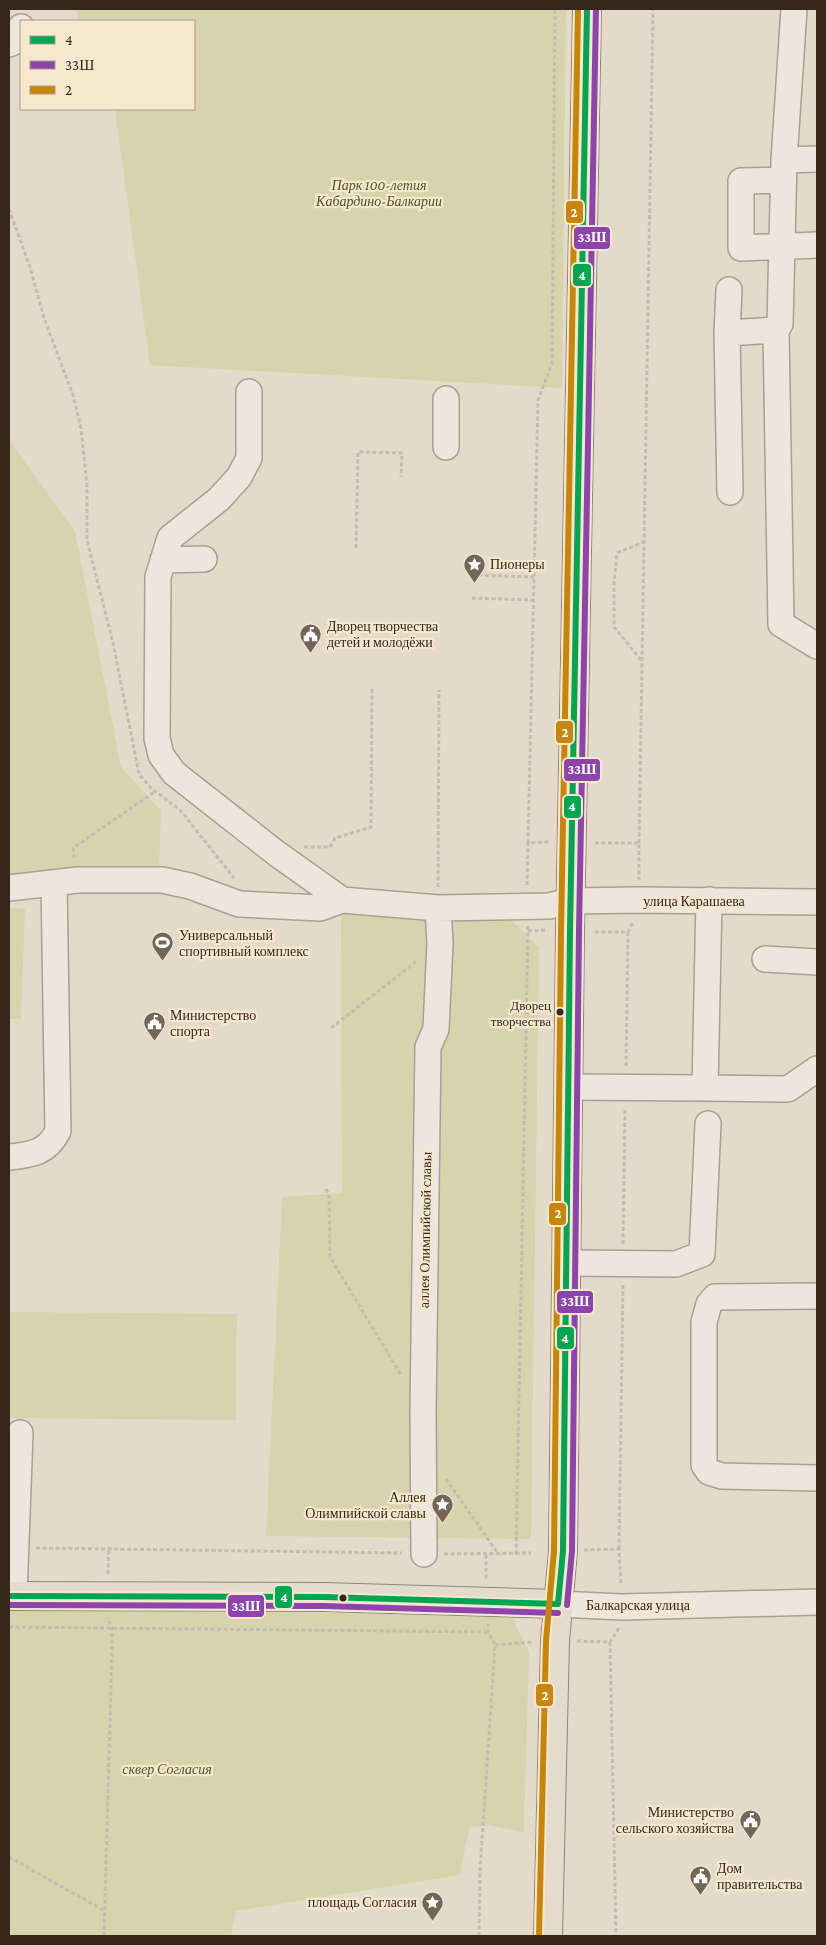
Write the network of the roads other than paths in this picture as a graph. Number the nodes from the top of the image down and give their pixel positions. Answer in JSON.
{"nodes":[{"id":1,"x":587,"y":9,"type":"edge"},
{"id":2,"x":794,"y":9,"type":"edge"},
{"id":3,"x":20,"y":30,"type":"edge"},
{"id":4,"x":9,"y":44,"type":"edge"},
{"id":5,"x":817,"y":159,"type":"edge"},
{"id":6,"x":784,"y":170,"type":"junction"},
{"id":7,"x":817,"y":245,"type":"edge"},
{"id":8,"x":782,"y":247,"type":"junction"},
{"id":9,"x":729,"y":290,"type":"dead end"},
{"id":10,"x":776,"y":330,"type":"junction"},
{"id":11,"x":728,"y":332,"type":"junction"},
{"id":12,"x":249,"y":392,"type":"dead end"},
{"id":13,"x":446,"y":398,"type":"dead end"},
{"id":14,"x":446,"y":447,"type":"dead end"},
{"id":15,"x":730,"y":492,"type":"dead end"},
{"id":16,"x":204,"y":559,"type":"dead end"},
{"id":17,"x":164,"y":560,"type":"junction"},
{"id":18,"x":817,"y":646,"type":"edge"},
{"id":19,"x":66,"y":881,"type":"junction"},
{"id":20,"x":9,"y":888,"type":"edge"},
{"id":21,"x":342,"y":900,"type":"junction"},
{"id":22,"x":709,"y":900,"type":"junction"},
{"id":23,"x":571,"y":902,"type":"junction"},
{"id":24,"x":817,"y":902,"type":"edge"},
{"id":25,"x":438,"y":908,"type":"junction"},
{"id":26,"x":765,"y":959,"type":"dead end"},
{"id":27,"x":817,"y":962,"type":"edge"},
{"id":28,"x":817,"y":1068,"type":"edge"},
{"id":29,"x":568,"y":1087,"type":"junction"},
{"id":30,"x":705,"y":1088,"type":"junction"},
{"id":31,"x":788,"y":1089,"type":"junction"},
{"id":32,"x":817,"y":1092,"type":"edge"},
{"id":33,"x":708,"y":1124,"type":"dead end"},
{"id":34,"x":9,"y":1157,"type":"edge"},
{"id":35,"x":568,"y":1263,"type":"junction"},
{"id":36,"x":817,"y":1296,"type":"edge"},
{"id":37,"x":20,"y":1434,"type":"dead end"},
{"id":38,"x":817,"y":1480,"type":"edge"},
{"id":39,"x":424,"y":1554,"type":"road end"},
{"id":40,"x":11,"y":1596,"type":"edge"},
{"id":41,"x":817,"y":1602,"type":"edge"},
{"id":42,"x":558,"y":1604,"type":"junction"},
{"id":43,"x":548,"y":1936,"type":"edge"}],
"edges":[{"from":1,"to":23,"type":"main road"},
{"from":2,"to":6,"type":"street"},
{"from":3,"to":4,"type":"street"},
{"from":5,"to":6,"type":"street"},
{"from":6,"to":8,"type":"street"},
{"from":6,"to":8,"type":"street"},
{"from":7,"to":8,"type":"street"},
{"from":8,"to":10,"type":"street"},
{"from":9,"to":11,"type":"street"},
{"from":10,"to":11,"type":"street"},
{"from":10,"to":18,"type":"street"},
{"from":11,"to":15,"type":"street"},
{"from":12,"to":17,"type":"street"},
{"from":13,"to":14,"type":"street"},
{"from":16,"to":17,"type":"street"},
{"from":17,"to":21,"type":"street"},
{"from":19,"to":20,"type":"street"},
{"from":19,"to":21,"type":"street"},
{"from":19,"to":34,"type":"street"},
{"from":21,"to":25,"type":"street","name":"улица Карашаева"},
{"from":22,"to":23,"type":"street","name":"улица Карашаева"},
{"from":22,"to":24,"type":"street","name":"улица Карашаева"},
{"from":22,"to":30,"type":"street"},
{"from":23,"to":25,"type":"street","name":"улица Карашаева"},
{"from":23,"to":29,"type":"main road"},
{"from":25,"to":39,"type":"street","name":"аллея Олимпийской славы"},
{"from":26,"to":27,"type":"street"},
{"from":28,"to":31,"type":"street"},
{"from":29,"to":30,"type":"street"},
{"from":29,"to":35,"type":"main road"},
{"from":30,"to":31,"type":"street"},
{"from":31,"to":32,"type":"street"},
{"from":33,"to":35,"type":"street"},
{"from":35,"to":42,"type":"main road"},
{"from":36,"to":38,"type":"street"},
{"from":37,"to":40,"type":"street"},
{"from":40,"to":42,"type":"main road","name":"Балкарская улица"},
{"from":41,"to":42,"type":"street","name":"Балкарская улица"},
{"from":42,"to":43,"type":"main road"}]}
